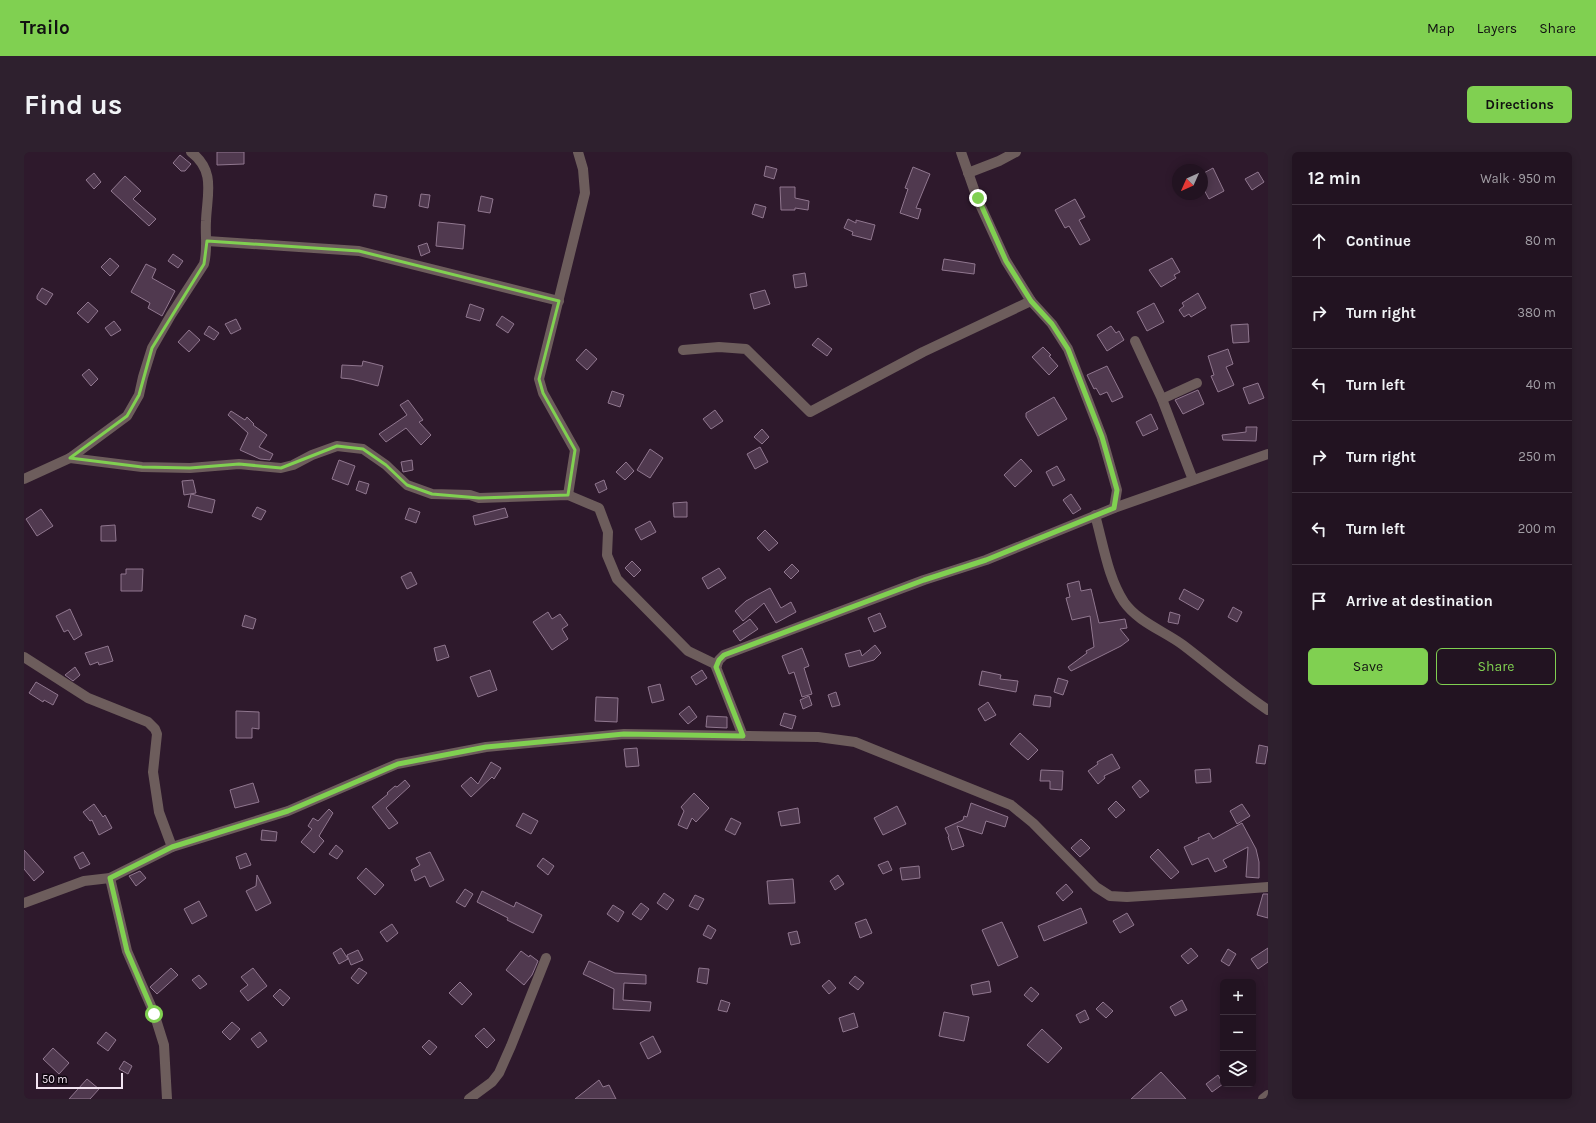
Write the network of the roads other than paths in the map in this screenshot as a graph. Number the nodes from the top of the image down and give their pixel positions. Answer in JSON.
{"nodes":[{"id":1,"x":191,"y":152,"type":"edge"},
{"id":2,"x":578,"y":152,"type":"edge"},
{"id":3,"x":961,"y":152,"type":"edge"},
{"id":4,"x":1016,"y":152,"type":"edge"},
{"id":5,"x":968,"y":173,"type":"junction"},
{"id":6,"x":207,"y":241,"type":"junction"},
{"id":7,"x":558,"y":301,"type":"junction"},
{"id":8,"x":1031,"y":301,"type":"junction"},
{"id":9,"x":1135,"y":341,"type":"dead end"},
{"id":10,"x":684,"y":350,"type":"dead end"},
{"id":11,"x":1197,"y":383,"type":"dead end"},
{"id":12,"x":1162,"y":399,"type":"junction"},
{"id":13,"x":1268,"y":454,"type":"edge"},
{"id":14,"x":70,"y":458,"type":"junction"},
{"id":15,"x":24,"y":479,"type":"edge"},
{"id":16,"x":1193,"y":480,"type":"junction"},
{"id":17,"x":568,"y":495,"type":"junction"},
{"id":18,"x":1114,"y":508,"type":"junction"},
{"id":19,"x":1095,"y":515,"type":"junction"},
{"id":20,"x":24,"y":657,"type":"edge"},
{"id":21,"x":717,"y":665,"type":"junction"},
{"id":22,"x":1268,"y":710,"type":"edge"},
{"id":23,"x":743,"y":736,"type":"junction"},
{"id":24,"x":172,"y":847,"type":"junction"},
{"id":25,"x":110,"y":878,"type":"junction"},
{"id":26,"x":1268,"y":886,"type":"edge"},
{"id":27,"x":24,"y":903,"type":"edge"},
{"id":28,"x":546,"y":958,"type":"dead end"},
{"id":29,"x":1268,"y":1095,"type":"edge"},
{"id":30,"x":167,"y":1099,"type":"edge"},
{"id":31,"x":469,"y":1099,"type":"edge"},
{"id":32,"x":1263,"y":1099,"type":"edge"}],
"edges":[{"from":1,"to":6,"type":"street"},
{"from":2,"to":7,"type":"street"},
{"from":3,"to":5,"type":"street"},
{"from":4,"to":5,"type":"street"},
{"from":5,"to":8,"type":"street"},
{"from":6,"to":7,"type":"street"},
{"from":6,"to":14,"type":"street"},
{"from":7,"to":17,"type":"street"},
{"from":8,"to":10,"type":"street"},
{"from":8,"to":18,"type":"street"},
{"from":9,"to":12,"type":"street"},
{"from":11,"to":12,"type":"street"},
{"from":12,"to":16,"type":"street"},
{"from":13,"to":16,"type":"street"},
{"from":14,"to":15,"type":"street"},
{"from":14,"to":17,"type":"street"},
{"from":16,"to":18,"type":"street"},
{"from":17,"to":21,"type":"street"},
{"from":18,"to":19,"type":"street"},
{"from":19,"to":21,"type":"street"},
{"from":19,"to":22,"type":"street"},
{"from":20,"to":24,"type":"street"},
{"from":21,"to":23,"type":"street"},
{"from":23,"to":24,"type":"street"},
{"from":23,"to":26,"type":"street"},
{"from":24,"to":25,"type":"street"},
{"from":25,"to":27,"type":"street"},
{"from":25,"to":30,"type":"street"},
{"from":28,"to":31,"type":"street"},
{"from":29,"to":32,"type":"street"}]}
